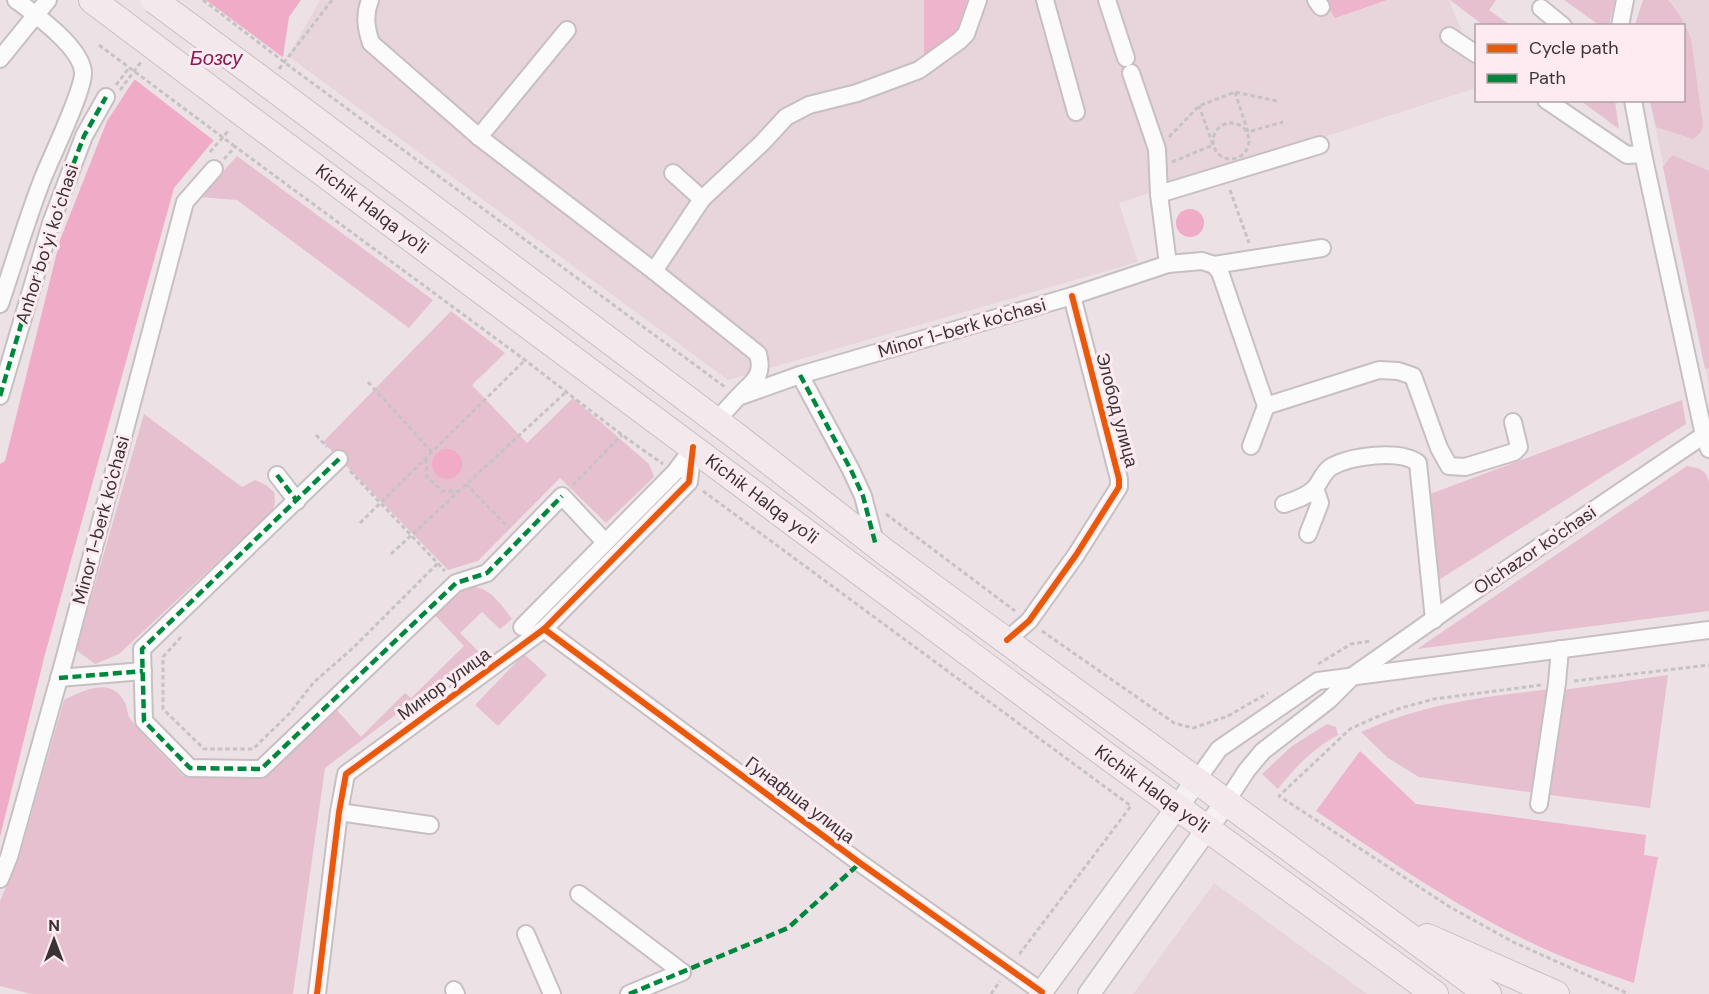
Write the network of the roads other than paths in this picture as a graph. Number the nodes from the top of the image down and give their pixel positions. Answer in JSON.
{"nodes":[{"id":1,"x":16,"y":0,"type":"edge"},
{"id":2,"x":48,"y":0,"type":"edge"},
{"id":3,"x":92,"y":0,"type":"edge"},
{"id":4,"x":154,"y":0,"type":"edge"},
{"id":5,"x":370,"y":0,"type":"edge"},
{"id":6,"x":978,"y":0,"type":"edge"},
{"id":7,"x":1045,"y":0,"type":"edge"},
{"id":8,"x":1107,"y":0,"type":"edge"},
{"id":9,"x":1625,"y":0,"type":"edge"},
{"id":10,"x":1541,"y":8,"type":"dead end"},
{"id":11,"x":35,"y":15,"type":"junction"},
{"id":12,"x":1561,"y":24,"type":"edge"},
{"id":13,"x":1620,"y":24,"type":"edge"},
{"id":14,"x":567,"y":30,"type":"dead end"},
{"id":15,"x":1449,"y":36,"type":"dead end"},
{"id":16,"x":1475,"y":53,"type":"edge"},
{"id":17,"x":0,"y":59,"type":"edge"},
{"id":18,"x":106,"y":97,"type":"dead end"},
{"id":19,"x":1549,"y":102,"type":"edge"},
{"id":20,"x":1633,"y":102,"type":"edge"},
{"id":21,"x":1076,"y":112,"type":"dead end"},
{"id":22,"x":479,"y":137,"type":"junction"},
{"id":23,"x":1320,"y":145,"type":"dead end"},
{"id":24,"x":1643,"y":154,"type":"junction"},
{"id":25,"x":214,"y":169,"type":"dead end"},
{"id":26,"x":673,"y":173,"type":"dead end"},
{"id":27,"x":1159,"y":194,"type":"junction"},
{"id":28,"x":702,"y":199,"type":"junction"},
{"id":29,"x":1322,"y":248,"type":"dead end"},
{"id":30,"x":1168,"y":264,"type":"junction"},
{"id":31,"x":1214,"y":265,"type":"junction"},
{"id":32,"x":654,"y":271,"type":"junction"},
{"id":33,"x":1072,"y":296,"type":"junction"},
{"id":34,"x":0,"y":304,"type":"edge"},
{"id":35,"x":616,"y":344,"type":"junction"},
{"id":36,"x":594,"y":375,"type":"junction"},
{"id":37,"x":800,"y":375,"type":"junction"},
{"id":38,"x":0,"y":396,"type":"edge"},
{"id":39,"x":738,"y":397,"type":"junction"},
{"id":40,"x":1266,"y":406,"type":"junction"},
{"id":41,"x":716,"y":421,"type":"junction"},
{"id":42,"x":1513,"y":422,"type":"dead end"},
{"id":43,"x":1706,"y":442,"type":"edge"},
{"id":44,"x":1251,"y":446,"type":"dead end"},
{"id":45,"x":693,"y":447,"type":"junction"},
{"id":46,"x":339,"y":459,"type":"road end"},
{"id":47,"x":277,"y":475,"type":"dead end"},
{"id":48,"x":1315,"y":488,"type":"junction"},
{"id":49,"x":297,"y":501,"type":"junction"},
{"id":50,"x":1284,"y":504,"type":"dead end"},
{"id":51,"x":1308,"y":534,"type":"dead end"},
{"id":52,"x":605,"y":542,"type":"junction"},
{"id":53,"x":876,"y":546,"type":"junction"},
{"id":54,"x":1434,"y":620,"type":"junction"},
{"id":55,"x":522,"y":627,"type":"dead end"},
{"id":56,"x":544,"y":629,"type":"junction"},
{"id":57,"x":1709,"y":630,"type":"edge"},
{"id":58,"x":1007,"y":640,"type":"junction"},
{"id":59,"x":1560,"y":649,"type":"junction"},
{"id":60,"x":143,"y":671,"type":"junction"},
{"id":61,"x":1354,"y":675,"type":"junction"},
{"id":62,"x":59,"y":678,"type":"junction"},
{"id":63,"x":1197,"y":780,"type":"junction"},
{"id":64,"x":1226,"y":802,"type":"junction"},
{"id":65,"x":1539,"y":804,"type":"dead end"},
{"id":66,"x":1177,"y":808,"type":"junction"},
{"id":67,"x":339,"y":812,"type":"junction"},
{"id":68,"x":430,"y":825,"type":"dead end"},
{"id":69,"x":1207,"y":829,"type":"junction"},
{"id":70,"x":0,"y":879,"type":"edge"},
{"id":71,"x":579,"y":894,"type":"dead end"},
{"id":72,"x":1384,"y":918,"type":"junction"},
{"id":73,"x":526,"y":934,"type":"dead end"},
{"id":74,"x":1372,"y":950,"type":"junction"},
{"id":75,"x":1041,"y":993,"type":"edge"},
{"id":76,"x":317,"y":994,"type":"edge"},
{"id":77,"x":552,"y":994,"type":"edge"},
{"id":78,"x":629,"y":994,"type":"edge"},
{"id":79,"x":1089,"y":994,"type":"edge"},
{"id":80,"x":1420,"y":994,"type":"edge"},
{"id":81,"x":1435,"y":994,"type":"edge"},
{"id":82,"x":1488,"y":994,"type":"edge"},
{"id":83,"x":1556,"y":994,"type":"edge"}],
"edges":[{"from":1,"to":11,"type":"street"},
{"from":2,"to":11,"type":"street"},
{"from":3,"to":36,"type":"highway","name":"Kichik Halqa yo'li","bridge":true},
{"from":4,"to":35,"type":"highway","name":"Kichik Halqa yo'li","bridge":true},
{"from":5,"to":22,"type":"street"},
{"from":6,"to":28,"type":"street"},
{"from":7,"to":21,"type":"street"},
{"from":8,"to":27,"type":"street"},
{"from":9,"to":13,"type":"street"},
{"from":10,"to":12,"type":"street"},
{"from":11,"to":17,"type":"street"},
{"from":11,"to":34,"type":"street"},
{"from":14,"to":22,"type":"street"},
{"from":15,"to":16,"type":"street"},
{"from":18,"to":38,"type":"street","name":"Anhor boʻyi koʻchasi"},
{"from":19,"to":24,"type":"street"},
{"from":20,"to":24,"type":"street"},
{"from":22,"to":32,"type":"street"},
{"from":23,"to":27,"type":"street"},
{"from":24,"to":43,"type":"street"},
{"from":25,"to":62,"type":"street","name":"Minor 1-berk ko'chasi"},
{"from":26,"to":28,"type":"street"},
{"from":27,"to":30,"type":"street"},
{"from":28,"to":32,"type":"street"},
{"from":29,"to":31,"type":"street","name":"Minor 1-berk ko'chasi"},
{"from":30,"to":31,"type":"street","name":"Minor 1-berk ko'chasi"},
{"from":30,"to":33,"type":"street","name":"Minor 1-berk ko'chasi"},
{"from":31,"to":40,"type":"street"},
{"from":32,"to":39,"type":"street"},
{"from":33,"to":37,"type":"street","name":"Minor 1-berk ko'chasi"},
{"from":33,"to":58,"type":"street","name":"Элобод улица"},
{"from":35,"to":36,"type":"highway"},
{"from":35,"to":41,"type":"highway","name":"Kichik Halqa yo'li"},
{"from":36,"to":45,"type":"highway","name":"Kichik Halqa yo'li"},
{"from":37,"to":39,"type":"street","name":"Minor 1-berk ko'chasi"},
{"from":37,"to":53,"type":"street"},
{"from":39,"to":41,"type":"street","name":"Minor 1-berk ko'chasi"},
{"from":40,"to":42,"type":"street"},
{"from":40,"to":44,"type":"street"},
{"from":41,"to":53,"type":"highway","name":"Kichik Halqa yo'li"},
{"from":43,"to":54,"type":"street","name":"Olchazor ko'chasi"},
{"from":45,"to":52,"type":"street"},
{"from":45,"to":56,"type":"street","name":"Минор улица"},
{"from":45,"to":66,"type":"highway","name":"Kichik Halqa yo'li"},
{"from":46,"to":49,"type":"street"},
{"from":47,"to":49,"type":"street"},
{"from":48,"to":50,"type":"street"},
{"from":48,"to":51,"type":"street"},
{"from":48,"to":54,"type":"street"},
{"from":49,"to":60,"type":"street"},
{"from":52,"to":55,"type":"street"},
{"from":52,"to":60,"type":"street"},
{"from":53,"to":58,"type":"highway","name":"Kichik Halqa yo'li"},
{"from":54,"to":61,"type":"street","name":"Olchazor ko'chasi"},
{"from":56,"to":67,"type":"street","name":"Минор улица"},
{"from":56,"to":75,"type":"street","name":"Гунафша улица"},
{"from":57,"to":59,"type":"street","name":"Olchazor ko'chasi"},
{"from":58,"to":63,"type":"highway","name":"Kichik Halqa yo'li"},
{"from":59,"to":61,"type":"street","name":"Olchazor ko'chasi"},
{"from":59,"to":65,"type":"street"},
{"from":60,"to":62,"type":"street"},
{"from":61,"to":63,"type":"street","name":"Olchazor ko'chasi"},
{"from":61,"to":64,"type":"street","name":"Olchazor ko'chasi"},
{"from":62,"to":70,"type":"street","name":"Minor 1-berk ko'chasi"},
{"from":63,"to":64,"type":"highway","name":"Kichik Halqa yo'li"},
{"from":63,"to":66,"type":"main road"},
{"from":64,"to":69,"type":"main road"},
{"from":64,"to":72,"type":"highway","name":"Kichik Halqa yo'li"},
{"from":66,"to":69,"type":"highway","name":"Kichik Halqa yo'li"},
{"from":66,"to":75,"type":"main road"},
{"from":67,"to":68,"type":"street"},
{"from":67,"to":76,"type":"street","name":"Минор улица"},
{"from":69,"to":74,"type":"highway","name":"Kichik Halqa yo'li"},
{"from":69,"to":79,"type":"main road"},
{"from":71,"to":78,"type":"street"},
{"from":72,"to":82,"type":"highway","name":"Kichik Halqa yo'li"},
{"from":72,"to":83,"type":"highway"},
{"from":73,"to":77,"type":"street"},
{"from":74,"to":80,"type":"highway"},
{"from":74,"to":81,"type":"highway","name":"Kichik Halqa yo'li"}]}
